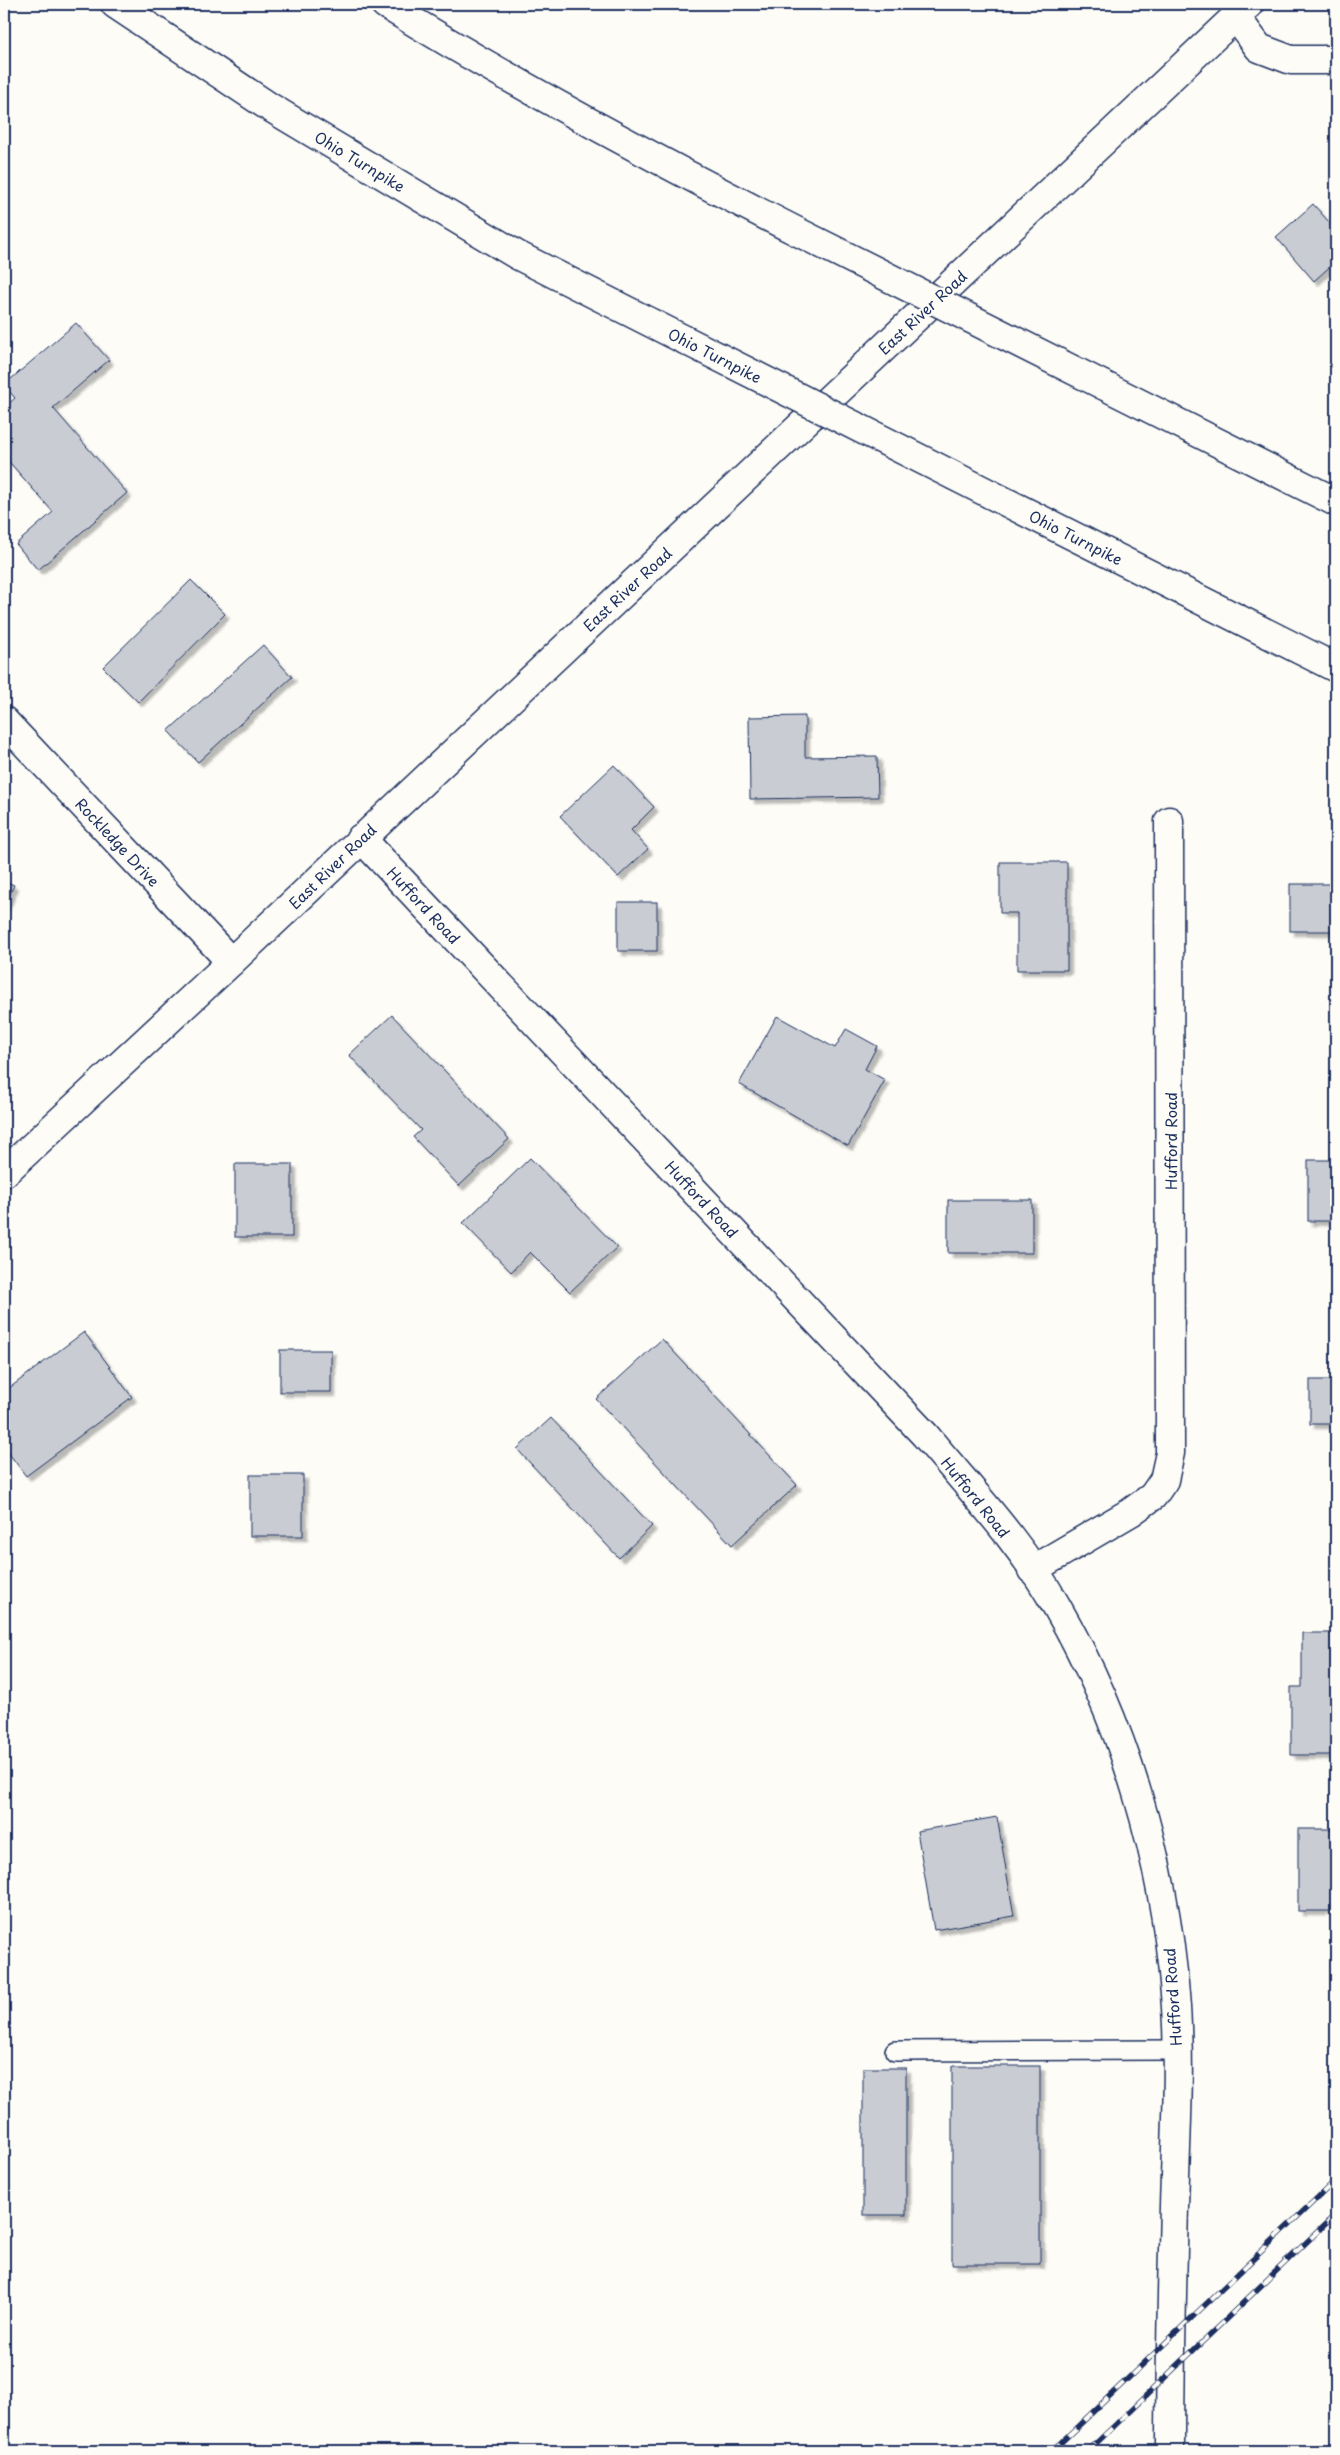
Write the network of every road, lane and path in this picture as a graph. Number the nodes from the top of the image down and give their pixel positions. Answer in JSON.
{"nodes":[{"id":1,"x":115,"y":4,"type":"edge"},
{"id":2,"x":385,"y":4,"type":"edge"},
{"id":3,"x":1242,"y":11,"type":"edge"},
{"id":4,"x":1336,"y":60,"type":"edge"},
{"id":5,"x":1336,"y":502,"type":"edge"},
{"id":6,"x":1336,"y":668,"type":"edge"},
{"id":7,"x":4,"y":721,"type":"edge"},
{"id":8,"x":1169,"y":820,"type":"dead end"},
{"id":9,"x":361,"y":838,"type":"junction"},
{"id":10,"x":231,"y":962,"type":"junction"},
{"id":11,"x":4,"y":1173,"type":"edge"},
{"id":12,"x":1032,"y":1570,"type":"junction"},
{"id":13,"x":1176,"y":2050,"type":"junction"},
{"id":14,"x":895,"y":2051,"type":"dead end"},
{"id":15,"x":1170,"y":2451,"type":"edge"}],
"edges":[{"from":1,"to":6,"type":"main road","name":"Ohio Turnpike","bridge":true},
{"from":2,"to":5,"type":"main road","bridge":true},
{"from":3,"to":4,"type":"main road"},
{"from":3,"to":9,"type":"main road","name":"East River Road"},
{"from":7,"to":10,"type":"main road","name":"Rockledge Drive"},
{"from":8,"to":12,"type":"main road","name":"Hufford Road"},
{"from":9,"to":10,"type":"main road","name":"East River Road"},
{"from":9,"to":12,"type":"main road","name":"Hufford Road"},
{"from":10,"to":11,"type":"main road","name":"East River Road"},
{"from":12,"to":13,"type":"main road","name":"Hufford Road"},
{"from":13,"to":14,"type":"lane"},
{"from":13,"to":15,"type":"main road","name":"Hufford Road"}]}
